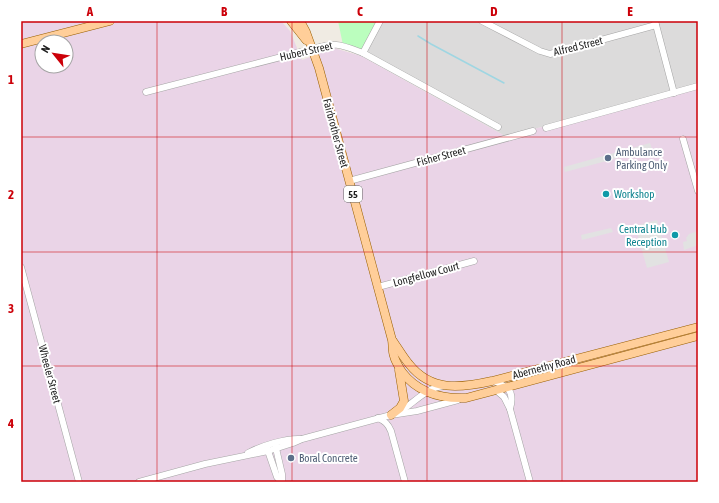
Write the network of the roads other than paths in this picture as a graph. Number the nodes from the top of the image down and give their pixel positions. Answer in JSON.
{"nodes":[{"id":1,"x":110,"y":21,"type":"edge"},
{"id":2,"x":291,"y":21,"type":"edge"},
{"id":3,"x":300,"y":21,"type":"edge"},
{"id":4,"x":380,"y":21,"type":"edge"},
{"id":5,"x":482,"y":21,"type":"edge"},
{"id":6,"x":655,"y":23,"type":"edge"},
{"id":7,"x":494,"y":24,"type":"edge"},
{"id":8,"x":21,"y":44,"type":"edge"},
{"id":9,"x":312,"y":49,"type":"junction"},
{"id":10,"x":363,"y":53,"type":"junction"},
{"id":11,"x":698,"y":86,"type":"edge"},
{"id":12,"x":146,"y":92,"type":"dead end"},
{"id":13,"x":674,"y":93,"type":"junction"},
{"id":14,"x":498,"y":127,"type":"dead end"},
{"id":15,"x":546,"y":128,"type":"dead end"},
{"id":16,"x":532,"y":131,"type":"dead end"},
{"id":17,"x":683,"y":139,"type":"dead end"},
{"id":18,"x":349,"y":181,"type":"junction"},
{"id":19,"x":698,"y":191,"type":"edge"},
{"id":20,"x":474,"y":261,"type":"dead end"},
{"id":21,"x":21,"y":267,"type":"edge"},
{"id":22,"x":378,"y":287,"type":"junction"},
{"id":23,"x":698,"y":327,"type":"edge"},
{"id":24,"x":698,"y":336,"type":"edge"},
{"id":25,"x":392,"y":340,"type":"junction"},
{"id":26,"x":397,"y":364,"type":"junction"},
{"id":27,"x":492,"y":381,"type":"junction"},
{"id":28,"x":446,"y":386,"type":"junction"},
{"id":29,"x":507,"y":387,"type":"junction"},
{"id":30,"x":496,"y":390,"type":"junction"},
{"id":31,"x":427,"y":392,"type":"junction"},
{"id":32,"x":466,"y":398,"type":"junction"},
{"id":33,"x":510,"y":409,"type":"junction"},
{"id":34,"x":394,"y":414,"type":"junction"},
{"id":35,"x":378,"y":418,"type":"junction"},
{"id":36,"x":275,"y":446,"type":"junction"},
{"id":37,"x":267,"y":448,"type":"junction"},
{"id":38,"x":164,"y":479,"type":"edge"},
{"id":39,"x":79,"y":482,"type":"edge"},
{"id":40,"x":139,"y":482,"type":"edge"},
{"id":41,"x":281,"y":482,"type":"edge"},
{"id":42,"x":405,"y":482,"type":"edge"},
{"id":43,"x":530,"y":482,"type":"edge"}],
"edges":[{"from":1,"to":8,"type":"main road"},
{"from":2,"to":9,"type":"main road","number":"55"},
{"from":3,"to":9,"type":"main road","name":"Fairbrother Street","number":"55"},
{"from":4,"to":10,"type":"street"},
{"from":5,"to":7,"type":"street","name":"Alfred Street"},
{"from":6,"to":7,"type":"street","name":"Alfred Street"},
{"from":6,"to":13,"type":"street"},
{"from":9,"to":10,"type":"street","name":"Hubert Street"},
{"from":9,"to":12,"type":"street","name":"Hubert Street"},
{"from":9,"to":18,"type":"main road","name":"Fairbrother Street","number":"55"},
{"from":10,"to":14,"type":"street","name":"Hubert Street"},
{"from":11,"to":13,"type":"street"},
{"from":13,"to":15,"type":"street"},
{"from":16,"to":18,"type":"street","name":"Fisher Street"},
{"from":17,"to":19,"type":"street"},
{"from":18,"to":22,"type":"main road","name":"Fairbrother Street","number":"55"},
{"from":20,"to":22,"type":"street","name":"Longfellow Court"},
{"from":21,"to":39,"type":"street","name":"Wheeler Street"},
{"from":22,"to":25,"type":"main road","name":"Fairbrother Street","number":"55"},
{"from":23,"to":27,"type":"main road","name":"Abernethy Road","number":"55"},
{"from":24,"to":29,"type":"main road","name":"Abernethy Road","number":"55"},
{"from":25,"to":26,"type":"main road","name":"Fairbrother Street","number":"55"},
{"from":25,"to":28,"type":"main road","name":"Fairbrother Street","number":"55"},
{"from":26,"to":31,"type":"main road","name":"Fairbrother Street","number":"55"},
{"from":26,"to":34,"type":"main road"},
{"from":27,"to":28,"type":"main road","name":"Abernethy Road","number":"55"},
{"from":27,"to":29,"type":"street"},
{"from":28,"to":31,"type":"street","name":"Abernethy Road"},
{"from":29,"to":30,"type":"main road","name":"Abernethy Road","number":"55"},
{"from":29,"to":33,"type":"street"},
{"from":30,"to":32,"type":"main road","name":"Abernethy Road","number":"55"},
{"from":30,"to":33,"type":"street"},
{"from":31,"to":32,"type":"main road","name":"Fairbrother Street","number":"55"},
{"from":31,"to":34,"type":"street","name":"Abernethy Road"},
{"from":32,"to":34,"type":"street","name":"Abernethy Road"},
{"from":33,"to":43,"type":"street"},
{"from":34,"to":35,"type":"street","name":"Abernethy Road"},
{"from":35,"to":36,"type":"street","name":"Abernethy Road"},
{"from":35,"to":42,"type":"street"},
{"from":36,"to":37,"type":"street","name":"Abernethy Road"},
{"from":36,"to":41,"type":"street"},
{"from":37,"to":38,"type":"street","name":"Abernethy Road"},
{"from":37,"to":41,"type":"street"},
{"from":38,"to":40,"type":"street","name":"Abernethy Road"}]}
